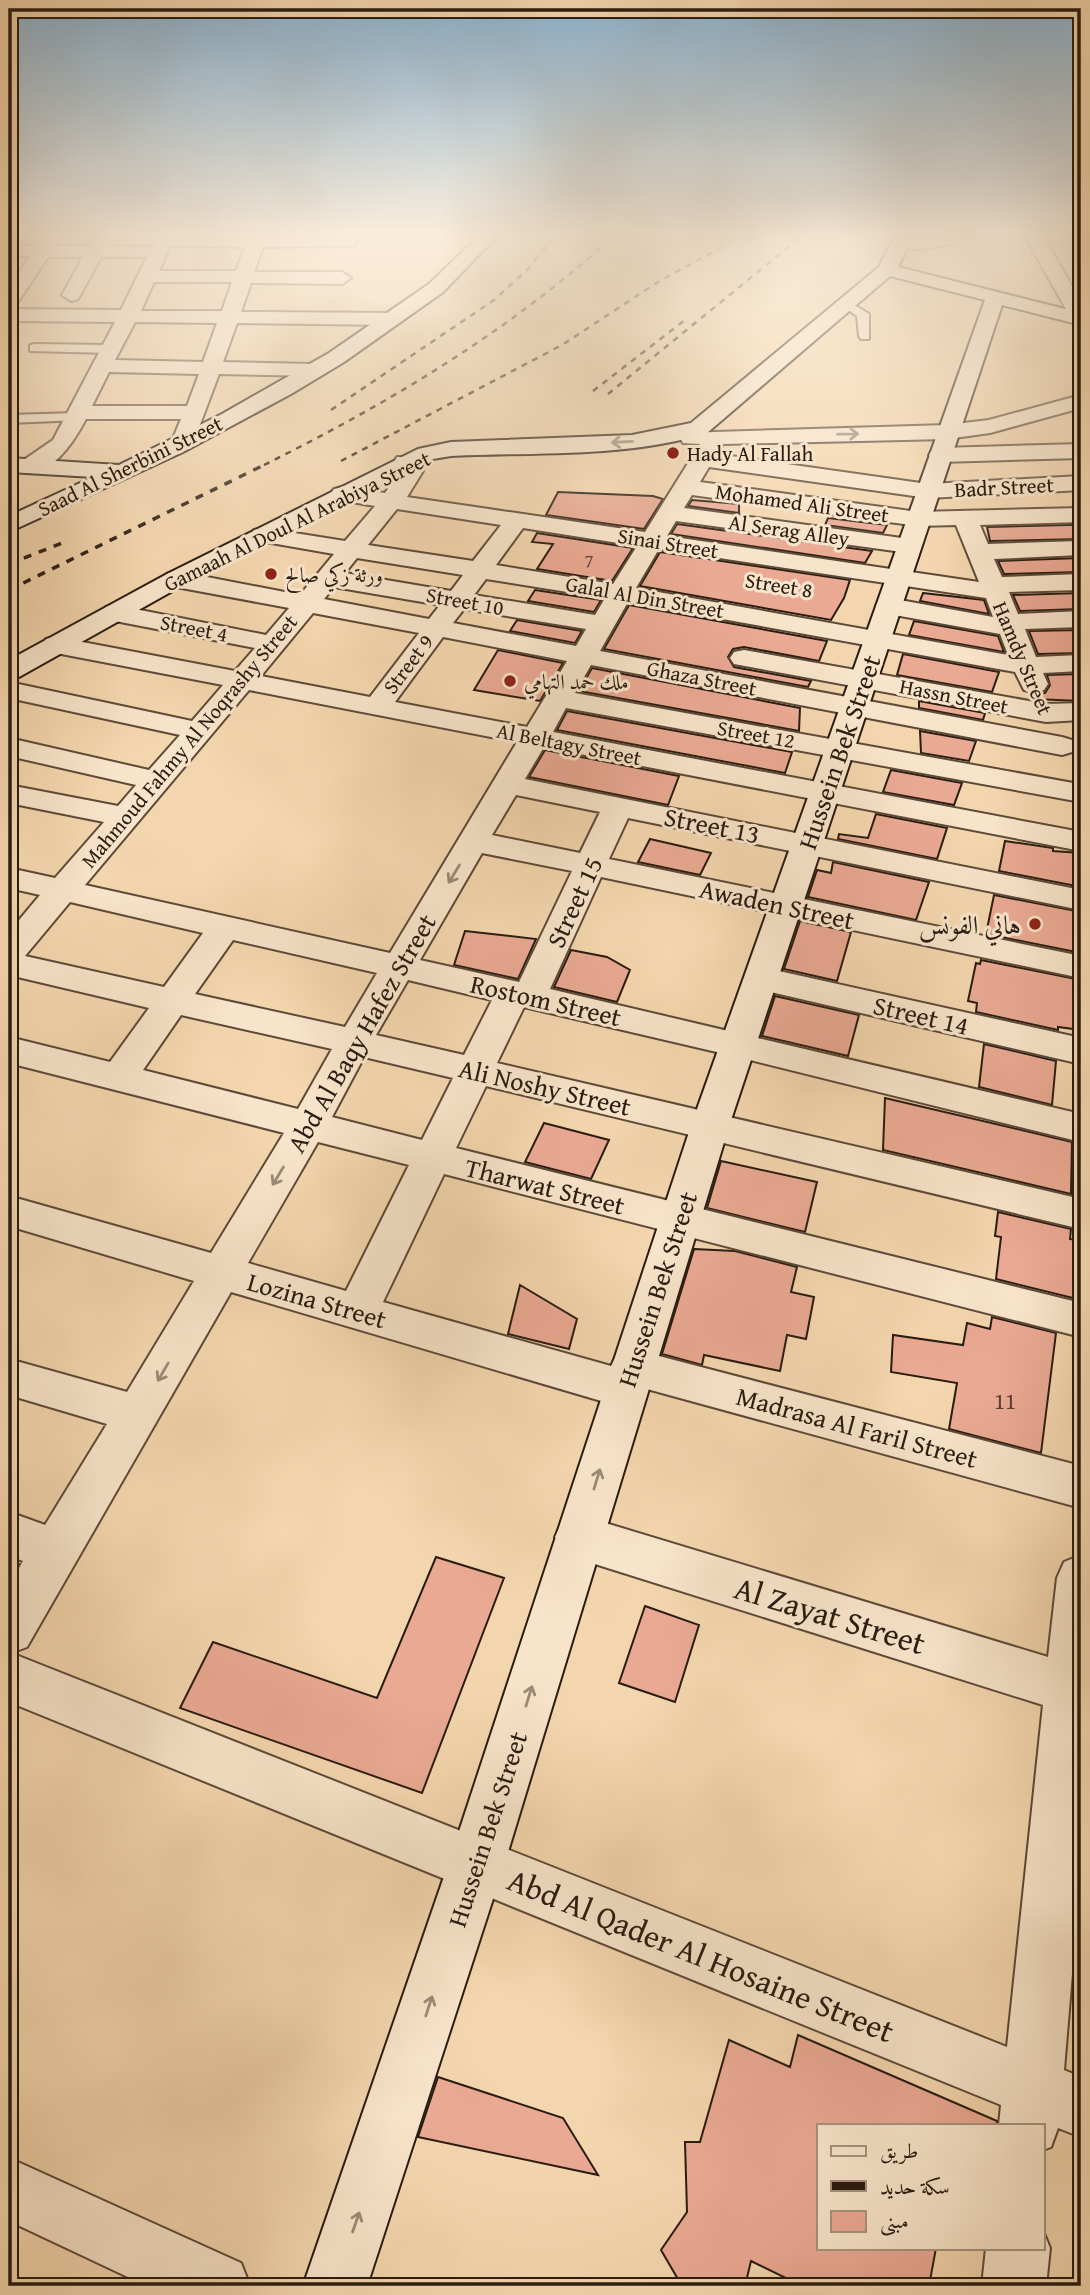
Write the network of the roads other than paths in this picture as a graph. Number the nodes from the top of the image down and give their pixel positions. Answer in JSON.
{"nodes":[{"id":1,"x":114,"y":343,"type":"edge"},
{"id":2,"x":137,"y":343,"type":"edge"},
{"id":3,"x":220,"y":343,"type":"edge"},
{"id":4,"x":359,"y":343,"type":"edge"},
{"id":5,"x":801,"y":343,"type":"edge"},
{"id":6,"x":979,"y":343,"type":"edge"},
{"id":7,"x":315,"y":344,"type":"dead end"},
{"id":8,"x":356,"y":345,"type":"junction"},
{"id":9,"x":35,"y":348,"type":"dead end"},
{"id":10,"x":109,"y":352,"type":"junction"},
{"id":11,"x":211,"y":368,"type":"junction"},
{"id":12,"x":314,"y":370,"type":"junction"},
{"id":13,"x":90,"y":388,"type":"junction"},
{"id":14,"x":116,"y":389,"type":"dead end"},
{"id":15,"x":178,"y":390,"type":"dead end"},
{"id":16,"x":204,"y":390,"type":"junction"},
{"id":17,"x":277,"y":391,"type":"junction"},
{"id":18,"x":1081,"y":401,"type":"edge"},
{"id":19,"x":195,"y":413,"type":"junction"},
{"id":20,"x":77,"y":415,"type":"junction"},
{"id":21,"x":9,"y":419,"type":"edge"},
{"id":22,"x":1037,"y":425,"type":"junction"},
{"id":23,"x":1070,"y":425,"type":"dead end"},
{"id":24,"x":990,"y":426,"type":"junction"},
{"id":25,"x":657,"y":439,"type":"junction"},
{"id":26,"x":181,"y":443,"type":"junction"},
{"id":27,"x":1081,"y":451,"type":"edge"},
{"id":28,"x":1054,"y":452,"type":"junction"},
{"id":29,"x":405,"y":463,"type":"junction"},
{"id":30,"x":17,"y":466,"type":"edge"},
{"id":31,"x":766,"y":468,"type":"junction"},
{"id":32,"x":122,"y":472,"type":"junction"},
{"id":33,"x":820,"y":475,"type":"junction"},
{"id":34,"x":1078,"y":483,"type":"edge"},
{"id":35,"x":342,"y":494,"type":"junction"},
{"id":36,"x":750,"y":496,"type":"junction"},
{"id":37,"x":677,"y":500,"type":"junction"},
{"id":38,"x":391,"y":501,"type":"junction"},
{"id":39,"x":808,"y":504,"type":"junction"},
{"id":40,"x":48,"y":507,"type":"junction"},
{"id":41,"x":1081,"y":515,"type":"edge"},
{"id":42,"x":965,"y":518,"type":"junction"},
{"id":43,"x":9,"y":525,"type":"edge"},
{"id":44,"x":510,"y":530,"type":"junction"},
{"id":45,"x":797,"y":531,"type":"junction"},
{"id":46,"x":263,"y":535,"type":"junction"},
{"id":47,"x":906,"y":547,"type":"junction"},
{"id":48,"x":1081,"y":548,"type":"edge"},
{"id":49,"x":351,"y":550,"type":"junction"},
{"id":50,"x":979,"y":552,"type":"junction"},
{"id":51,"x":479,"y":570,"type":"junction"},
{"id":52,"x":734,"y":577,"type":"dead end"},
{"id":53,"x":328,"y":578,"type":"junction"},
{"id":54,"x":176,"y":579,"type":"junction"},
{"id":55,"x":1081,"y":582,"type":"edge"},
{"id":56,"x":772,"y":589,"type":"junction"},
{"id":57,"x":993,"y":589,"type":"junction"},
{"id":58,"x":621,"y":593,"type":"junction"},
{"id":59,"x":457,"y":600,"type":"junction"},
{"id":60,"x":307,"y":603,"type":"junction"},
{"id":61,"x":114,"y":613,"type":"junction"},
{"id":62,"x":1081,"y":619,"type":"edge"},
{"id":63,"x":602,"y":624,"type":"junction"},
{"id":64,"x":1010,"y":625,"type":"junction"},
{"id":65,"x":436,"y":628,"type":"junction"},
{"id":66,"x":273,"y":644,"type":"junction"},
{"id":67,"x":56,"y":645,"type":"junction"},
{"id":68,"x":583,"y":655,"type":"junction"},
{"id":69,"x":744,"y":658,"type":"junction"},
{"id":70,"x":1081,"y":663,"type":"edge"},
{"id":71,"x":1026,"y":666,"type":"junction"},
{"id":72,"x":9,"y":671,"type":"edge"},
{"id":73,"x":241,"y":682,"type":"junction"},
{"id":74,"x":733,"y":684,"type":"junction"},
{"id":75,"x":9,"y":690,"type":"edge"},
{"id":76,"x":860,"y":693,"type":"junction"},
{"id":77,"x":558,"y":698,"type":"junction"},
{"id":78,"x":376,"y":708,"type":"junction"},
{"id":79,"x":1081,"y":712,"type":"edge"},
{"id":80,"x":1046,"y":713,"type":"junction"},
{"id":81,"x":199,"y":731,"type":"junction"},
{"id":82,"x":535,"y":738,"type":"junction"},
{"id":83,"x":1062,"y":746,"type":"junction"},
{"id":84,"x":9,"y":747,"type":"edge"},
{"id":85,"x":841,"y":749,"type":"junction"},
{"id":86,"x":157,"y":781,"type":"junction"},
{"id":87,"x":507,"y":784,"type":"junction"},
{"id":88,"x":825,"y":793,"type":"junction"},
{"id":89,"x":9,"y":794,"type":"edge"},
{"id":90,"x":1080,"y":796,"type":"edge"},
{"id":91,"x":618,"y":806,"type":"junction"},
{"id":92,"x":125,"y":817,"type":"junction"},
{"id":93,"x":473,"y":841,"type":"junction"},
{"id":94,"x":1081,"y":842,"type":"edge"},
{"id":95,"x":807,"y":845,"type":"junction"},
{"id":96,"x":591,"y":865,"type":"junction"},
{"id":97,"x":9,"y":878,"type":"edge"},
{"id":98,"x":63,"y":890,"type":"junction"},
{"id":99,"x":1081,"y":901,"type":"edge"},
{"id":100,"x":786,"y":906,"type":"junction"},
{"id":101,"x":225,"y":926,"type":"junction"},
{"id":102,"x":9,"y":953,"type":"edge"},
{"id":103,"x":9,"y":964,"type":"edge"},
{"id":104,"x":399,"y":966,"type":"junction"},
{"id":105,"x":1081,"y":967,"type":"edge"},
{"id":106,"x":761,"y":979,"type":"junction"},
{"id":107,"x":521,"y":995,"type":"junction"},
{"id":108,"x":173,"y":1000,"type":"junction"},
{"id":109,"x":354,"y":1042,"type":"junction"},
{"id":110,"x":738,"y":1044,"type":"junction"},
{"id":111,"x":9,"y":1050,"type":"edge"},
{"id":112,"x":1081,"y":1051,"type":"edge"},
{"id":113,"x":475,"y":1070,"type":"junction"},
{"id":114,"x":119,"y":1077,"type":"junction"},
{"id":115,"x":309,"y":1124,"type":"junction"},
{"id":116,"x":710,"y":1126,"type":"junction"},
{"id":117,"x":1081,"y":1128,"type":"edge"},
{"id":118,"x":432,"y":1158,"type":"junction"},
{"id":119,"x":9,"y":1211,"type":"edge"},
{"id":120,"x":1081,"y":1214,"type":"edge"},
{"id":121,"x":679,"y":1219,"type":"junction"},
{"id":122,"x":221,"y":1272,"type":"junction"},
{"id":123,"x":357,"y":1312,"type":"junction"},
{"id":124,"x":1081,"y":1320,"type":"edge"},
{"id":125,"x":9,"y":1377,"type":"edge"},
{"id":126,"x":629,"y":1378,"type":"junction"},
{"id":127,"x":138,"y":1414,"type":"junction"},
{"id":128,"x":1081,"y":1487,"type":"edge"},
{"id":129,"x":9,"y":1534,"type":"edge"},
{"id":130,"x":579,"y":1537,"type":"junction"},
{"id":131,"x":58,"y":1551,"type":"junction"},
{"id":132,"x":1081,"y":1578,"type":"edge"},
{"id":133,"x":9,"y":1630,"type":"edge"},
{"id":134,"x":9,"y":1677,"type":"edge"},
{"id":135,"x":1076,"y":1691,"type":"edge"},
{"id":136,"x":476,"y":1865,"type":"junction"},
{"id":137,"x":1067,"y":1884,"type":"edge"},
{"id":138,"x":1030,"y":2107,"type":"edge"},
{"id":139,"x":1081,"y":2107,"type":"edge"},
{"id":140,"x":9,"y":2189,"type":"edge"},
{"id":141,"x":1018,"y":2250,"type":"edge"},
{"id":142,"x":218,"y":2286,"type":"edge"},
{"id":143,"x":335,"y":2286,"type":"edge"},
{"id":144,"x":1014,"y":2286,"type":"edge"}],
"edges":[{"from":1,"to":10,"type":"street"},
{"from":2,"to":10,"type":"street"},
{"from":3,"to":11,"type":"street"},
{"from":4,"to":8,"type":"street","name":"Saad Al Sherbini Street"},
{"from":5,"to":25,"type":"street","name":"Gamaah Al Doul Al Arabiya Street"},
{"from":6,"to":47,"type":"street","name":"Hussein Bek Street"},
{"from":7,"to":8,"type":"street"},
{"from":8,"to":12,"type":"street","name":"Saad Al Sherbini Street"},
{"from":9,"to":10,"type":"lane"},
{"from":10,"to":11,"type":"street"},
{"from":10,"to":13,"type":"street"},
{"from":11,"to":12,"type":"street"},
{"from":11,"to":16,"type":"street"},
{"from":12,"to":17,"type":"street","name":"Saad Al Sherbini Street"},
{"from":13,"to":14,"type":"street"},
{"from":13,"to":20,"type":"street"},
{"from":15,"to":16,"type":"street"},
{"from":16,"to":17,"type":"street"},
{"from":16,"to":19,"type":"street"},
{"from":17,"to":26,"type":"street","name":"Saad Al Sherbini Street"},
{"from":18,"to":24,"type":"street"},
{"from":19,"to":20,"type":"street"},
{"from":19,"to":26,"type":"street"},
{"from":20,"to":21,"type":"lane"},
{"from":20,"to":30,"type":"street"},
{"from":22,"to":23,"type":"street"},
{"from":22,"to":24,"type":"street"},
{"from":22,"to":28,"type":"street"},
{"from":24,"to":47,"type":"street"},
{"from":25,"to":29,"type":"street","name":"Gamaah Al Doul Al Arabiya Street","one_way":true},
{"from":25,"to":37,"type":"street"},
{"from":26,"to":32,"type":"street","name":"Saad Al Sherbini Street"},
{"from":27,"to":28,"type":"street"},
{"from":28,"to":34,"type":"street"},
{"from":28,"to":47,"type":"street"},
{"from":29,"to":35,"type":"street","name":"Gamaah Al Doul Al Arabiya Street"},
{"from":29,"to":38,"type":"street","name":"Mahmoud Fahmy Al Noqrashy Street"},
{"from":30,"to":32,"type":"street"},
{"from":30,"to":40,"type":"street"},
{"from":31,"to":33,"type":"street"},
{"from":31,"to":36,"type":"street"},
{"from":31,"to":37,"type":"street"},
{"from":32,"to":40,"type":"street","name":"Saad Al Sherbini Street"},
{"from":33,"to":39,"type":"street"},
{"from":33,"to":47,"type":"street"},
{"from":34,"to":47,"type":"street","name":"Badr Street"},
{"from":35,"to":38,"type":"street"},
{"from":35,"to":46,"type":"street","name":"Gamaah Al Doul Al Arabiya Street"},
{"from":36,"to":37,"type":"street","name":"Mohamed Ali Street"},
{"from":36,"to":39,"type":"street","name":"Mohamed Ali Street"},
{"from":37,"to":44,"type":"street","name":"Street 8"},
{"from":37,"to":45,"type":"street","name":"Al Serag Alley"},
{"from":37,"to":47,"type":"street","one_way":true},
{"from":37,"to":52,"type":"street","name":"Street 8"},
{"from":37,"to":56,"type":"street","name":"Sinai Street"},
{"from":37,"to":58,"type":"street","name":"Abd Al Baqy Hafez Street"},
{"from":38,"to":44,"type":"street"},
{"from":38,"to":49,"type":"street","name":"Mahmoud Fahmy Al Noqrashy Street"},
{"from":39,"to":45,"type":"street"},
{"from":39,"to":47,"type":"street","name":"Mohamed Ali Street"},
{"from":40,"to":43,"type":"street","name":"Saad Al Sherbini Street"},
{"from":41,"to":42,"type":"street"},
{"from":42,"to":47,"type":"street"},
{"from":42,"to":50,"type":"street","name":"Hamdy Street"},
{"from":44,"to":51,"type":"street","name":"Street 9"},
{"from":45,"to":47,"type":"street","name":"Al Serag Alley"},
{"from":45,"to":56,"type":"street"},
{"from":46,"to":49,"type":"street","name":"Galal Al Din Street"},
{"from":46,"to":54,"type":"street","name":"Gamaah Al Doul Al Arabiya Street"},
{"from":47,"to":56,"type":"street","name":"Galal Al Din Street"},
{"from":47,"to":56,"type":"street","name":"Sinai Street"},
{"from":47,"to":57,"type":"street","name":"Sinai Street"},
{"from":47,"to":64,"type":"street"},
{"from":47,"to":71,"type":"street","name":"Galal Al Din Street"},
{"from":47,"to":76,"type":"street","name":"Hussein Bek Street"},
{"from":48,"to":50,"type":"street"},
{"from":49,"to":51,"type":"street","name":"Galal Al Din Street"},
{"from":49,"to":53,"type":"street","name":"Mahmoud Fahmy Al Noqrashy Street"},
{"from":50,"to":57,"type":"street","name":"Hamdy Street"},
{"from":51,"to":58,"type":"street","name":"Galal Al Din Street"},
{"from":51,"to":59,"type":"street","name":"Street 9"},
{"from":53,"to":59,"type":"street","name":"Street 10"},
{"from":53,"to":60,"type":"street","name":"Mahmoud Fahmy Al Noqrashy Street"},
{"from":54,"to":60,"type":"street","name":"Ghaza Street"},
{"from":54,"to":61,"type":"street","name":"Gamaah Al Doul Al Arabiya Street"},
{"from":55,"to":57,"type":"street","name":"Sinai Street"},
{"from":56,"to":58,"type":"street","name":"Galal Al Din Street"},
{"from":56,"to":69,"type":"street"},
{"from":57,"to":64,"type":"street","name":"Hamdy Street"},
{"from":58,"to":63,"type":"street","name":"Abd Al Baqy Hafez Street"},
{"from":59,"to":63,"type":"street","name":"Street 10"},
{"from":59,"to":65,"type":"street","name":"Street 9"},
{"from":60,"to":65,"type":"street","name":"Ghaza Street"},
{"from":60,"to":66,"type":"street","name":"Mahmoud Fahmy Al Noqrashy Street"},
{"from":61,"to":66,"type":"street","name":"Street 4"},
{"from":61,"to":67,"type":"street","name":"Gamaah Al Doul Al Arabiya Street"},
{"from":62,"to":64,"type":"street"},
{"from":63,"to":68,"type":"street","name":"Abd Al Baqy Hafez Street"},
{"from":64,"to":71,"type":"street","name":"Hamdy Street"},
{"from":65,"to":68,"type":"street","name":"Ghaza Street"},
{"from":65,"to":78,"type":"street","name":"Street 9"},
{"from":66,"to":73,"type":"street","name":"Mahmoud Fahmy Al Noqrashy Street"},
{"from":67,"to":72,"type":"street","name":"Gamaah Al Doul Al Arabiya Street"},
{"from":67,"to":73,"type":"street","name":"Al Beltagy Street"},
{"from":68,"to":74,"type":"street","name":"Ghaza Street"},
{"from":68,"to":77,"type":"street","name":"Abd Al Baqy Hafez Street"},
{"from":69,"to":74,"type":"street"},
{"from":69,"to":76,"type":"street","name":"Hassn Street"},
{"from":70,"to":71,"type":"street","name":"Galal Al Din Street"},
{"from":71,"to":80,"type":"street","name":"Hamdy Street"},
{"from":73,"to":78,"type":"street","name":"Al Beltagy Street"},
{"from":73,"to":81,"type":"street","name":"Mahmoud Fahmy Al Noqrashy Street"},
{"from":74,"to":76,"type":"street","name":"Ghaza Street"},
{"from":75,"to":81,"type":"street"},
{"from":76,"to":80,"type":"street","name":"Hassn Street"},
{"from":76,"to":83,"type":"street","name":"Ghaza Street"},
{"from":76,"to":85,"type":"street","name":"Hussein Bek Street"},
{"from":77,"to":82,"type":"street","name":"Abd Al Baqy Hafez Street"},
{"from":77,"to":85,"type":"street","name":"Street 12"},
{"from":78,"to":82,"type":"street","name":"Al Beltagy Street"},
{"from":79,"to":80,"type":"street","name":"Hassn Street"},
{"from":80,"to":83,"type":"street","name":"Hamdy Street"},
{"from":81,"to":86,"type":"street","name":"Mahmoud Fahmy Al Noqrashy Street"},
{"from":82,"to":87,"type":"street","name":"Abd Al Baqy Hafez Street"},
{"from":82,"to":88,"type":"street","name":"Al Beltagy Street"},
{"from":83,"to":90,"type":"street","name":"Hamdy Street"},
{"from":84,"to":86,"type":"street"},
{"from":85,"to":88,"type":"street","name":"Hussein Bek Street"},
{"from":85,"to":90,"type":"street","name":"Street 12"},
{"from":86,"to":92,"type":"street","name":"Mahmoud Fahmy Al Noqrashy Street"},
{"from":87,"to":91,"type":"street","name":"Street 13"},
{"from":87,"to":93,"type":"street","name":"Abd Al Baqy Hafez Street"},
{"from":88,"to":94,"type":"street","name":"Al Beltagy Street"},
{"from":88,"to":95,"type":"street","name":"Hussein Bek Street"},
{"from":89,"to":92,"type":"street"},
{"from":91,"to":95,"type":"street","name":"Street 13"},
{"from":91,"to":96,"type":"street","name":"Street 15"},
{"from":92,"to":98,"type":"street","name":"Mahmoud Fahmy Al Noqrashy Street"},
{"from":93,"to":96,"type":"street","name":"Awaden Street"},
{"from":93,"to":104,"type":"street","name":"Abd Al Baqy Hafez Street","one_way":true},
{"from":95,"to":99,"type":"street","name":"Street 13"},
{"from":95,"to":100,"type":"street","name":"Hussein Bek Street"},
{"from":96,"to":100,"type":"street","name":"Awaden Street"},
{"from":96,"to":107,"type":"street","name":"Street 15"},
{"from":97,"to":98,"type":"street","name":"Rostom Street"},
{"from":98,"to":101,"type":"street","name":"Rostom Street"},
{"from":98,"to":102,"type":"street","name":"Mahmoud Fahmy Al Noqrashy Street"},
{"from":100,"to":105,"type":"street","name":"Awaden Street"},
{"from":100,"to":106,"type":"street","name":"Hussein Bek Street"},
{"from":101,"to":104,"type":"street","name":"Rostom Street"},
{"from":101,"to":108,"type":"street"},
{"from":103,"to":108,"type":"street","name":"Ali Noshy Street"},
{"from":104,"to":107,"type":"street","name":"Rostom Street"},
{"from":104,"to":109,"type":"street","name":"Abd Al Baqy Hafez Street"},
{"from":106,"to":110,"type":"street","name":"Hussein Bek Street"},
{"from":106,"to":112,"type":"street","name":"Street 14"},
{"from":107,"to":110,"type":"street","name":"Rostom Street"},
{"from":107,"to":113,"type":"street","name":"Street 15"},
{"from":108,"to":109,"type":"street","name":"Ali Noshy Street"},
{"from":108,"to":114,"type":"street"},
{"from":109,"to":113,"type":"street","name":"Ali Noshy Street"},
{"from":109,"to":115,"type":"street","name":"Abd Al Baqy Hafez Street"},
{"from":110,"to":116,"type":"street","name":"Hussein Bek Street"},
{"from":110,"to":117,"type":"street","name":"Rostom Street"},
{"from":111,"to":114,"type":"street","name":"Tharwat Street"},
{"from":113,"to":116,"type":"street","name":"Ali Noshy Street"},
{"from":113,"to":118,"type":"street","name":"Street 15"},
{"from":114,"to":115,"type":"street","name":"Tharwat Street"},
{"from":115,"to":118,"type":"street","name":"Tharwat Street"},
{"from":115,"to":122,"type":"street","name":"Abd Al Baqy Hafez Street","one_way":true},
{"from":116,"to":120,"type":"street","name":"Ali Noshy Street"},
{"from":116,"to":121,"type":"street","name":"Hussein Bek Street"},
{"from":118,"to":121,"type":"street","name":"Tharwat Street"},
{"from":118,"to":123,"type":"street","name":"Street 15"},
{"from":119,"to":122,"type":"street","name":"Lozina Street"},
{"from":121,"to":124,"type":"street","name":"Tharwat Street"},
{"from":121,"to":126,"type":"street","name":"Hussein Bek Street"},
{"from":122,"to":123,"type":"street","name":"Lozina Street"},
{"from":122,"to":127,"type":"street","name":"Abd Al Baqy Hafez Street","one_way":true},
{"from":123,"to":126,"type":"street","name":"Lozina Street"},
{"from":125,"to":127,"type":"street"},
{"from":126,"to":128,"type":"street","name":"Madrasa Al Faril Street"},
{"from":130,"to":126,"type":"street","name":"Hussein Bek Street","one_way":true},
{"from":127,"to":131,"type":"street","name":"Abd Al Baqy Hafez Street"},
{"from":129,"to":131,"type":"street"},
{"from":130,"to":135,"type":"street","name":"Al Zayat Street"},
{"from":136,"to":130,"type":"street","name":"Hussein Bek Street","one_way":true},
{"from":131,"to":133,"type":"street","name":"Abd Al Baqy Hafez Street"},
{"from":132,"to":135,"type":"street"},
{"from":134,"to":136,"type":"street","name":"Abd Al Qader Al Hosaine Street"},
{"from":135,"to":137,"type":"street"},
{"from":136,"to":138,"type":"street","name":"Abd Al Qader Al Hosaine Street"},
{"from":143,"to":136,"type":"street","name":"Hussein Bek Street","one_way":true},
{"from":137,"to":138,"type":"street"},
{"from":138,"to":139,"type":"street","name":"Abd Al Qader Al Hosaine Street"},
{"from":140,"to":142,"type":"street"},
{"from":141,"to":144,"type":"street"}]}
